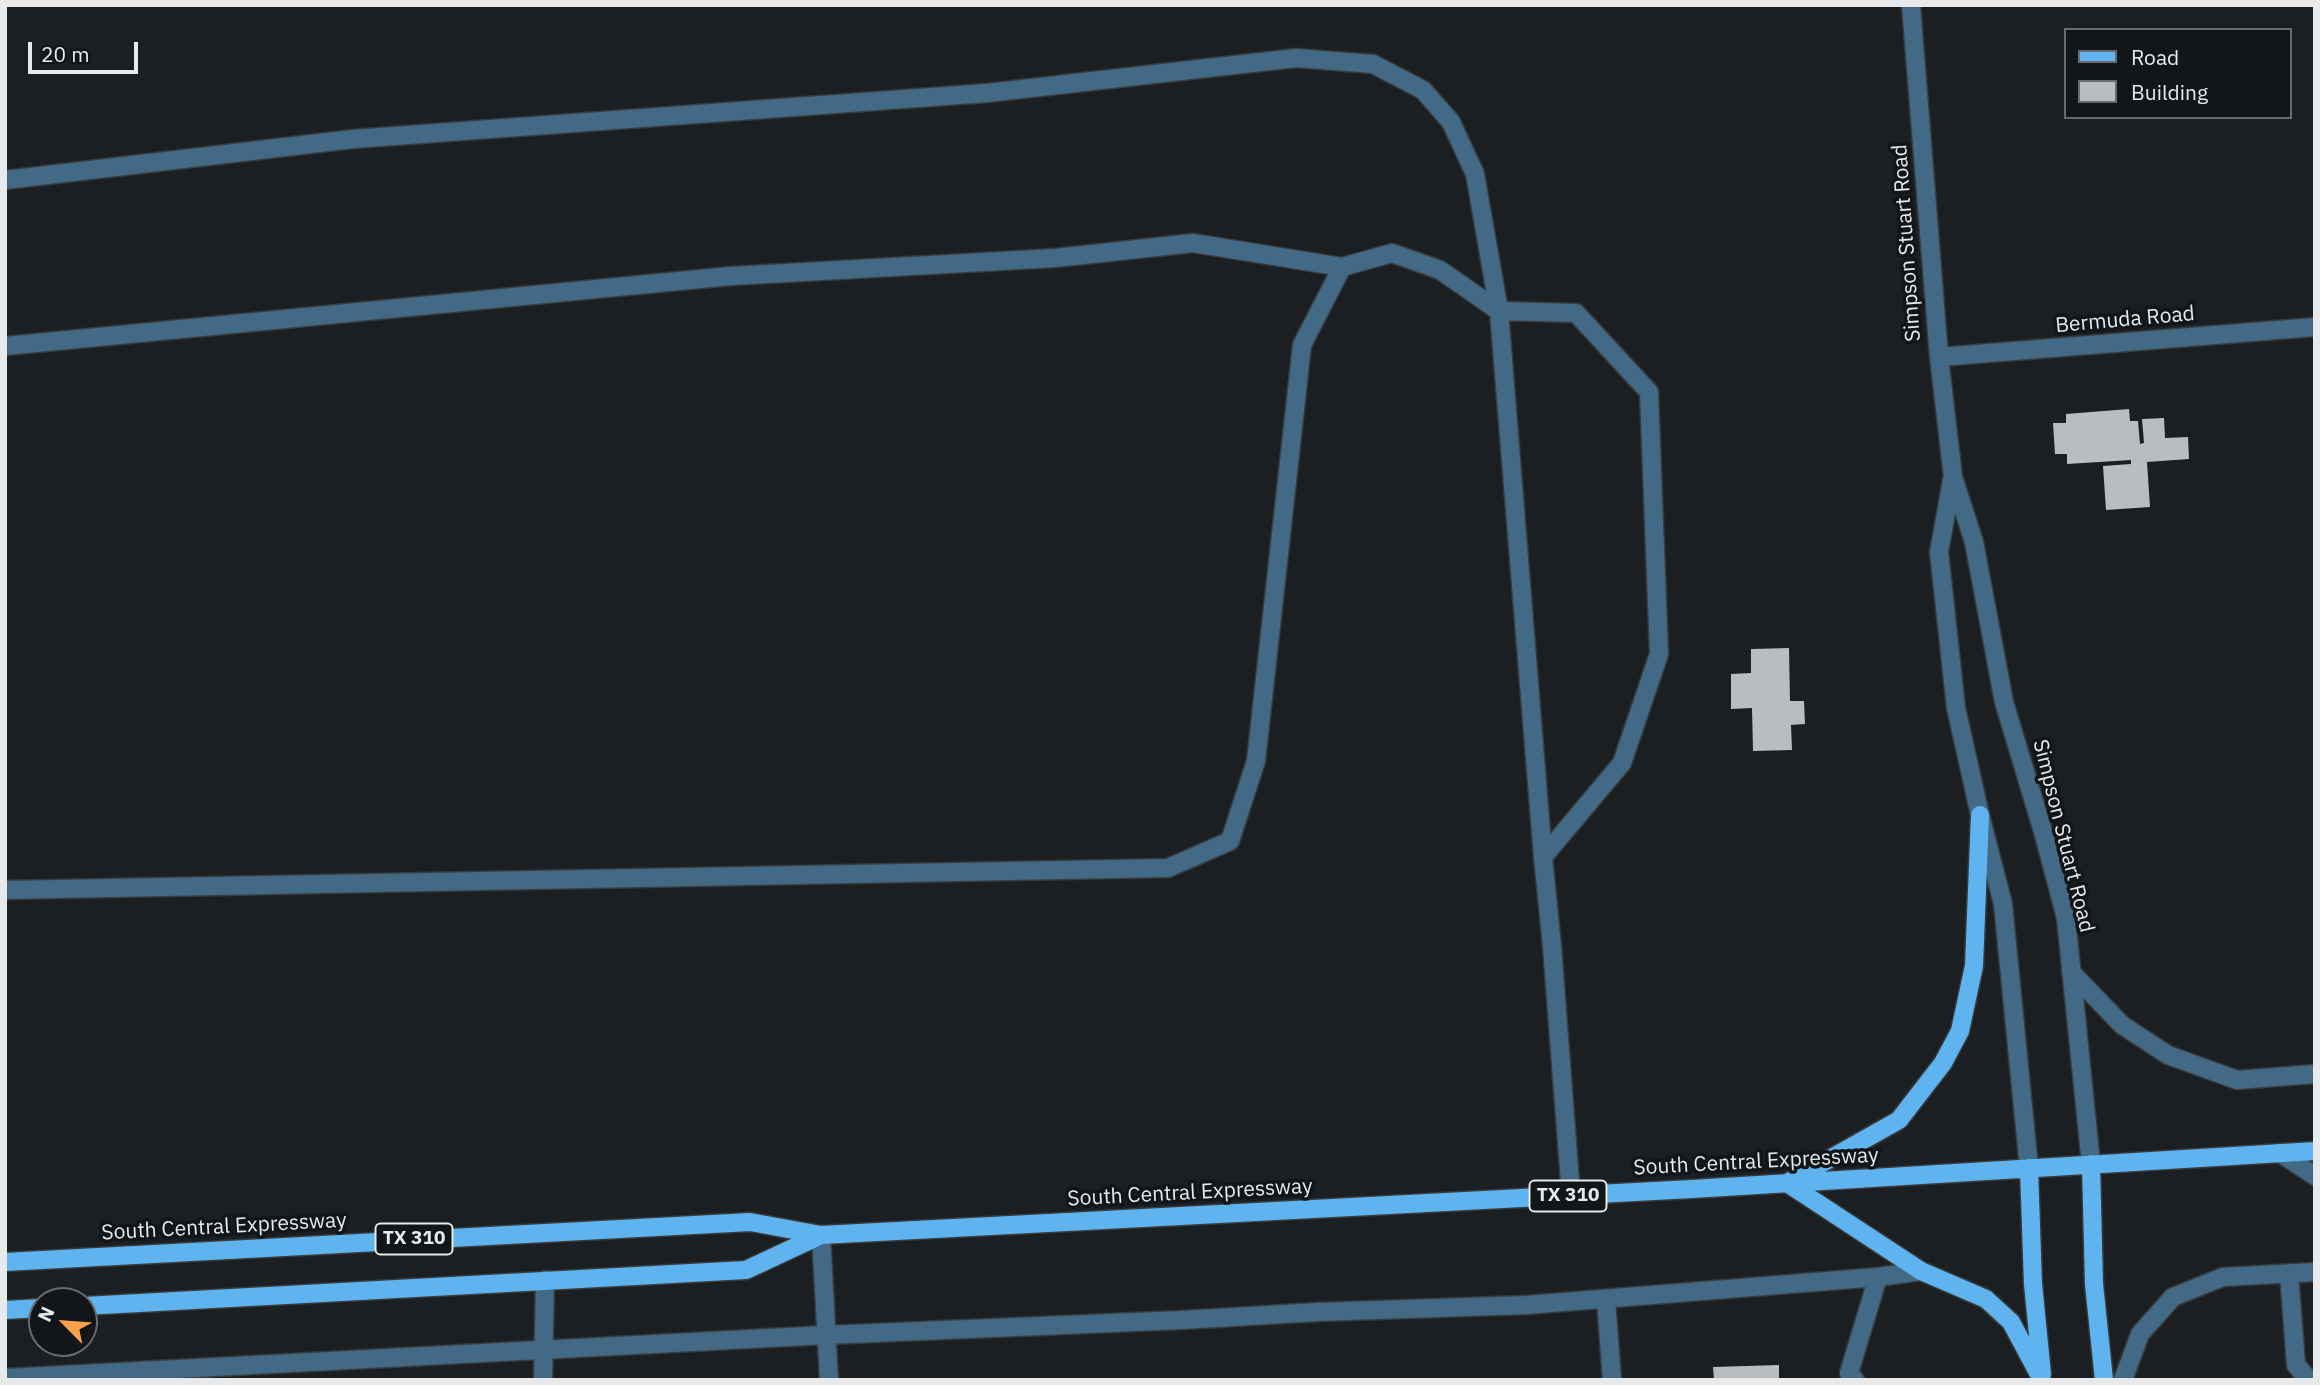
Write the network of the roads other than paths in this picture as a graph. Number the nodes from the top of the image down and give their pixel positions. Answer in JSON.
{"nodes":[{"id":1,"x":1912,"y":5,"type":"edge"},
{"id":2,"x":5,"y":180,"type":"edge"},
{"id":3,"x":1342,"y":267,"type":"junction"},
{"id":4,"x":1499,"y":312,"type":"junction"},
{"id":5,"x":2315,"y":327,"type":"edge"},
{"id":6,"x":5,"y":346,"type":"edge"},
{"id":7,"x":1939,"y":358,"type":"junction"},
{"id":8,"x":1953,"y":477,"type":"junction"},
{"id":9,"x":1980,"y":815,"type":"junction"},
{"id":10,"x":1543,"y":857,"type":"junction"},
{"id":11,"x":5,"y":890,"type":"edge"},
{"id":12,"x":2071,"y":972,"type":"junction"},
{"id":13,"x":2315,"y":1074,"type":"edge"},
{"id":14,"x":2315,"y":1151,"type":"edge"},
{"id":15,"x":2280,"y":1153,"type":"junction"},
{"id":16,"x":2091,"y":1164,"type":"junction"},
{"id":17,"x":2029,"y":1168,"type":"junction"},
{"id":18,"x":2315,"y":1176,"type":"edge"},
{"id":19,"x":1787,"y":1183,"type":"junction"},
{"id":20,"x":1571,"y":1195,"type":"junction"},
{"id":21,"x":821,"y":1235,"type":"junction"},
{"id":22,"x":5,"y":1262,"type":"edge"},
{"id":23,"x":1921,"y":1271,"type":"junction"},
{"id":24,"x":2315,"y":1272,"type":"edge"},
{"id":25,"x":2289,"y":1273,"type":"junction"},
{"id":26,"x":1878,"y":1277,"type":"junction"},
{"id":27,"x":545,"y":1280,"type":"junction"},
{"id":28,"x":1606,"y":1300,"type":"junction"},
{"id":29,"x":98,"y":1305,"type":"edge"},
{"id":30,"x":28,"y":1309,"type":"edge"},
{"id":31,"x":5,"y":1310,"type":"edge"},
{"id":32,"x":826,"y":1335,"type":"junction"},
{"id":33,"x":543,"y":1351,"type":"junction"},
{"id":34,"x":251,"y":1373,"type":"edge"},
{"id":35,"x":5,"y":1378,"type":"edge"},
{"id":36,"x":543,"y":1380,"type":"edge"},
{"id":37,"x":829,"y":1380,"type":"edge"},
{"id":38,"x":1612,"y":1380,"type":"edge"},
{"id":39,"x":1855,"y":1380,"type":"edge"},
{"id":40,"x":2042,"y":1380,"type":"edge"},
{"id":41,"x":2104,"y":1380,"type":"edge"},
{"id":42,"x":2123,"y":1380,"type":"edge"},
{"id":43,"x":2309,"y":1380,"type":"edge"}],
"edges":[{"from":1,"to":7,"type":"street","name":"Simpson Stuart Road"},
{"from":2,"to":4,"type":"street"},
{"from":3,"to":4,"type":"street"},
{"from":3,"to":6,"type":"street"},
{"from":3,"to":11,"type":"street"},
{"from":4,"to":10,"type":"street"},
{"from":4,"to":10,"type":"street"},
{"from":5,"to":7,"type":"street","name":"Bermuda Road"},
{"from":7,"to":8,"type":"street","name":"Simpson Stuart Road"},
{"from":8,"to":9,"type":"street","name":"Simpson Stuart Road"},
{"from":8,"to":12,"type":"street","name":"Simpson Stuart Road"},
{"from":9,"to":17,"type":"street","name":"Simpson Stuart Road"},
{"from":9,"to":19,"type":"main road"},
{"from":10,"to":20,"type":"street"},
{"from":12,"to":13,"type":"street"},
{"from":12,"to":16,"type":"street","name":"Simpson Stuart Road"},
{"from":14,"to":15,"type":"main road","name":"South Central Expressway","number":"TX 310"},
{"from":15,"to":16,"type":"main road","name":"South Central Expressway","number":"TX 310"},
{"from":15,"to":18,"type":"street"},
{"from":16,"to":17,"type":"main road","name":"South Central Expressway","number":"TX 310"},
{"from":16,"to":41,"type":"main road","name":"Simpson Stuart Road"},
{"from":17,"to":19,"type":"main road","name":"South Central Expressway","number":"TX 310"},
{"from":17,"to":40,"type":"main road","name":"Simpson Stuart Road"},
{"from":19,"to":20,"type":"main road","name":"South Central Expressway","number":"TX 310"},
{"from":19,"to":23,"type":"main road"},
{"from":20,"to":21,"type":"main road","name":"South Central Expressway","number":"TX 310"},
{"from":21,"to":22,"type":"main road","name":"South Central Expressway","number":"TX 310"},
{"from":21,"to":27,"type":"main road","name":"South Central Expressway","number":"TX 310"},
{"from":21,"to":32,"type":"street"},
{"from":23,"to":26,"type":"street"},
{"from":23,"to":40,"type":"main road"},
{"from":24,"to":25,"type":"street"},
{"from":25,"to":42,"type":"street"},
{"from":25,"to":43,"type":"street"},
{"from":26,"to":28,"type":"street"},
{"from":26,"to":39,"type":"street"},
{"from":27,"to":29,"type":"main road","name":"South Central Expressway","number":"TX 310"},
{"from":27,"to":33,"type":"street"},
{"from":28,"to":32,"type":"street"},
{"from":28,"to":38,"type":"street"},
{"from":30,"to":31,"type":"main road"},
{"from":32,"to":33,"type":"street"},
{"from":32,"to":37,"type":"street"},
{"from":33,"to":34,"type":"street"},
{"from":33,"to":36,"type":"street"},
{"from":34,"to":35,"type":"street"}]}
